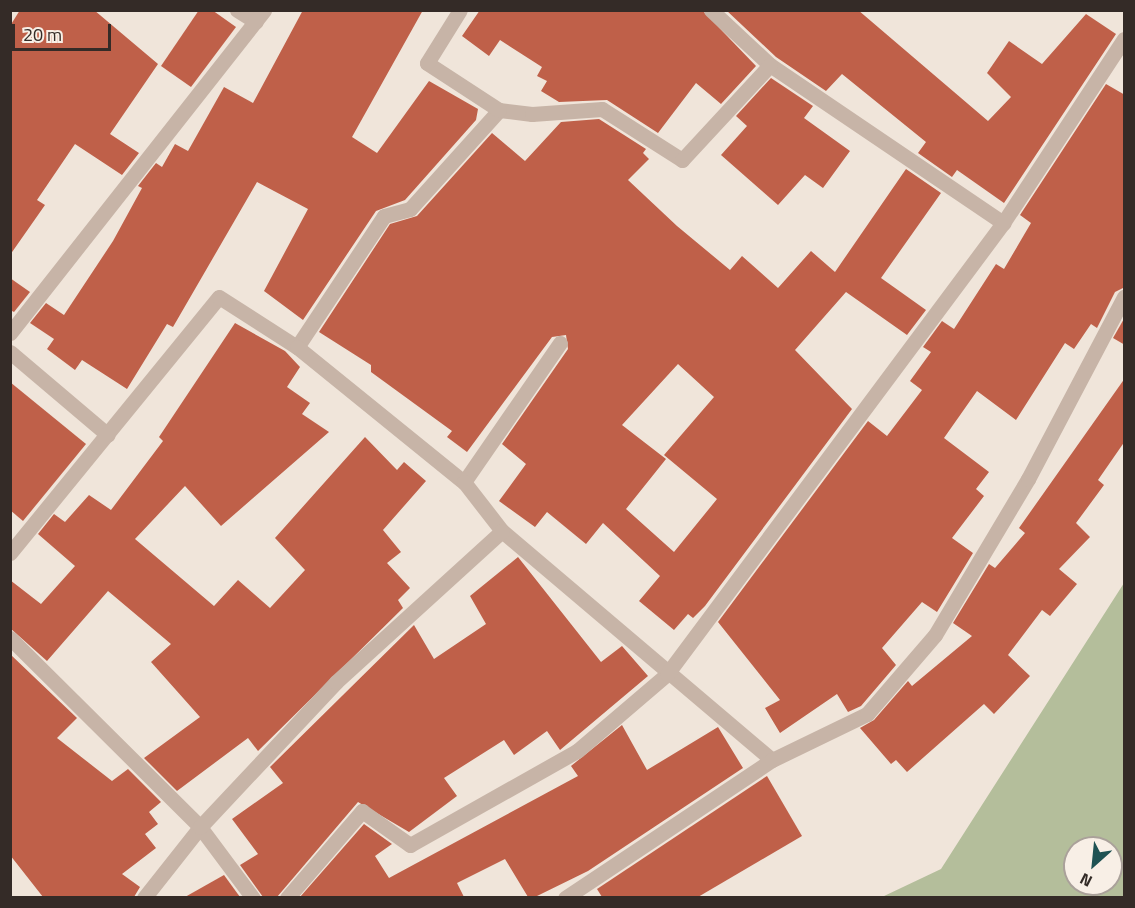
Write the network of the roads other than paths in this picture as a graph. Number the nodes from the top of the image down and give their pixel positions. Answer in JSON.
{"nodes":[{"id":1,"x":237,"y":10,"type":"edge"},
{"id":2,"x":460,"y":10,"type":"edge"},
{"id":3,"x":711,"y":10,"type":"edge"},
{"id":4,"x":260,"y":16,"type":"edge"},
{"id":5,"x":1125,"y":39,"type":"edge"},
{"id":6,"x":770,"y":64,"type":"junction"},
{"id":7,"x":499,"y":110,"type":"junction"},
{"id":8,"x":1003,"y":223,"type":"junction"},
{"id":9,"x":1125,"y":297,"type":"edge"},
{"id":10,"x":10,"y":333,"type":"edge"},
{"id":11,"x":560,"y":344,"type":"dead end"},
{"id":12,"x":297,"y":347,"type":"junction"},
{"id":13,"x":10,"y":352,"type":"edge"},
{"id":14,"x":108,"y":435,"type":"junction"},
{"id":15,"x":464,"y":483,"type":"junction"},
{"id":16,"x":502,"y":531,"type":"junction"},
{"id":17,"x":10,"y":553,"type":"edge"},
{"id":18,"x":10,"y":638,"type":"edge"},
{"id":19,"x":667,"y":674,"type":"junction"},
{"id":20,"x":772,"y":760,"type":"junction"},
{"id":21,"x":200,"y":827,"type":"junction"},
{"id":22,"x":144,"y":897,"type":"edge"},
{"id":23,"x":253,"y":897,"type":"edge"},
{"id":24,"x":287,"y":897,"type":"edge"},
{"id":25,"x":565,"y":897,"type":"edge"}],
"edges":[{"from":1,"to":4,"type":"street"},
{"from":2,"to":7,"type":"street"},
{"from":3,"to":6,"type":"street"},
{"from":4,"to":10,"type":"street"},
{"from":5,"to":8,"type":"street"},
{"from":6,"to":7,"type":"street"},
{"from":6,"to":8,"type":"street"},
{"from":7,"to":12,"type":"street"},
{"from":8,"to":19,"type":"street"},
{"from":9,"to":20,"type":"street"},
{"from":11,"to":15,"type":"street"},
{"from":12,"to":14,"type":"street"},
{"from":12,"to":15,"type":"street"},
{"from":13,"to":14,"type":"street"},
{"from":14,"to":17,"type":"street"},
{"from":15,"to":16,"type":"street"},
{"from":16,"to":19,"type":"street"},
{"from":16,"to":21,"type":"street"},
{"from":18,"to":21,"type":"street"},
{"from":19,"to":20,"type":"street"},
{"from":19,"to":24,"type":"street"},
{"from":20,"to":25,"type":"street"},
{"from":21,"to":22,"type":"street"},
{"from":21,"to":23,"type":"street"}]}
